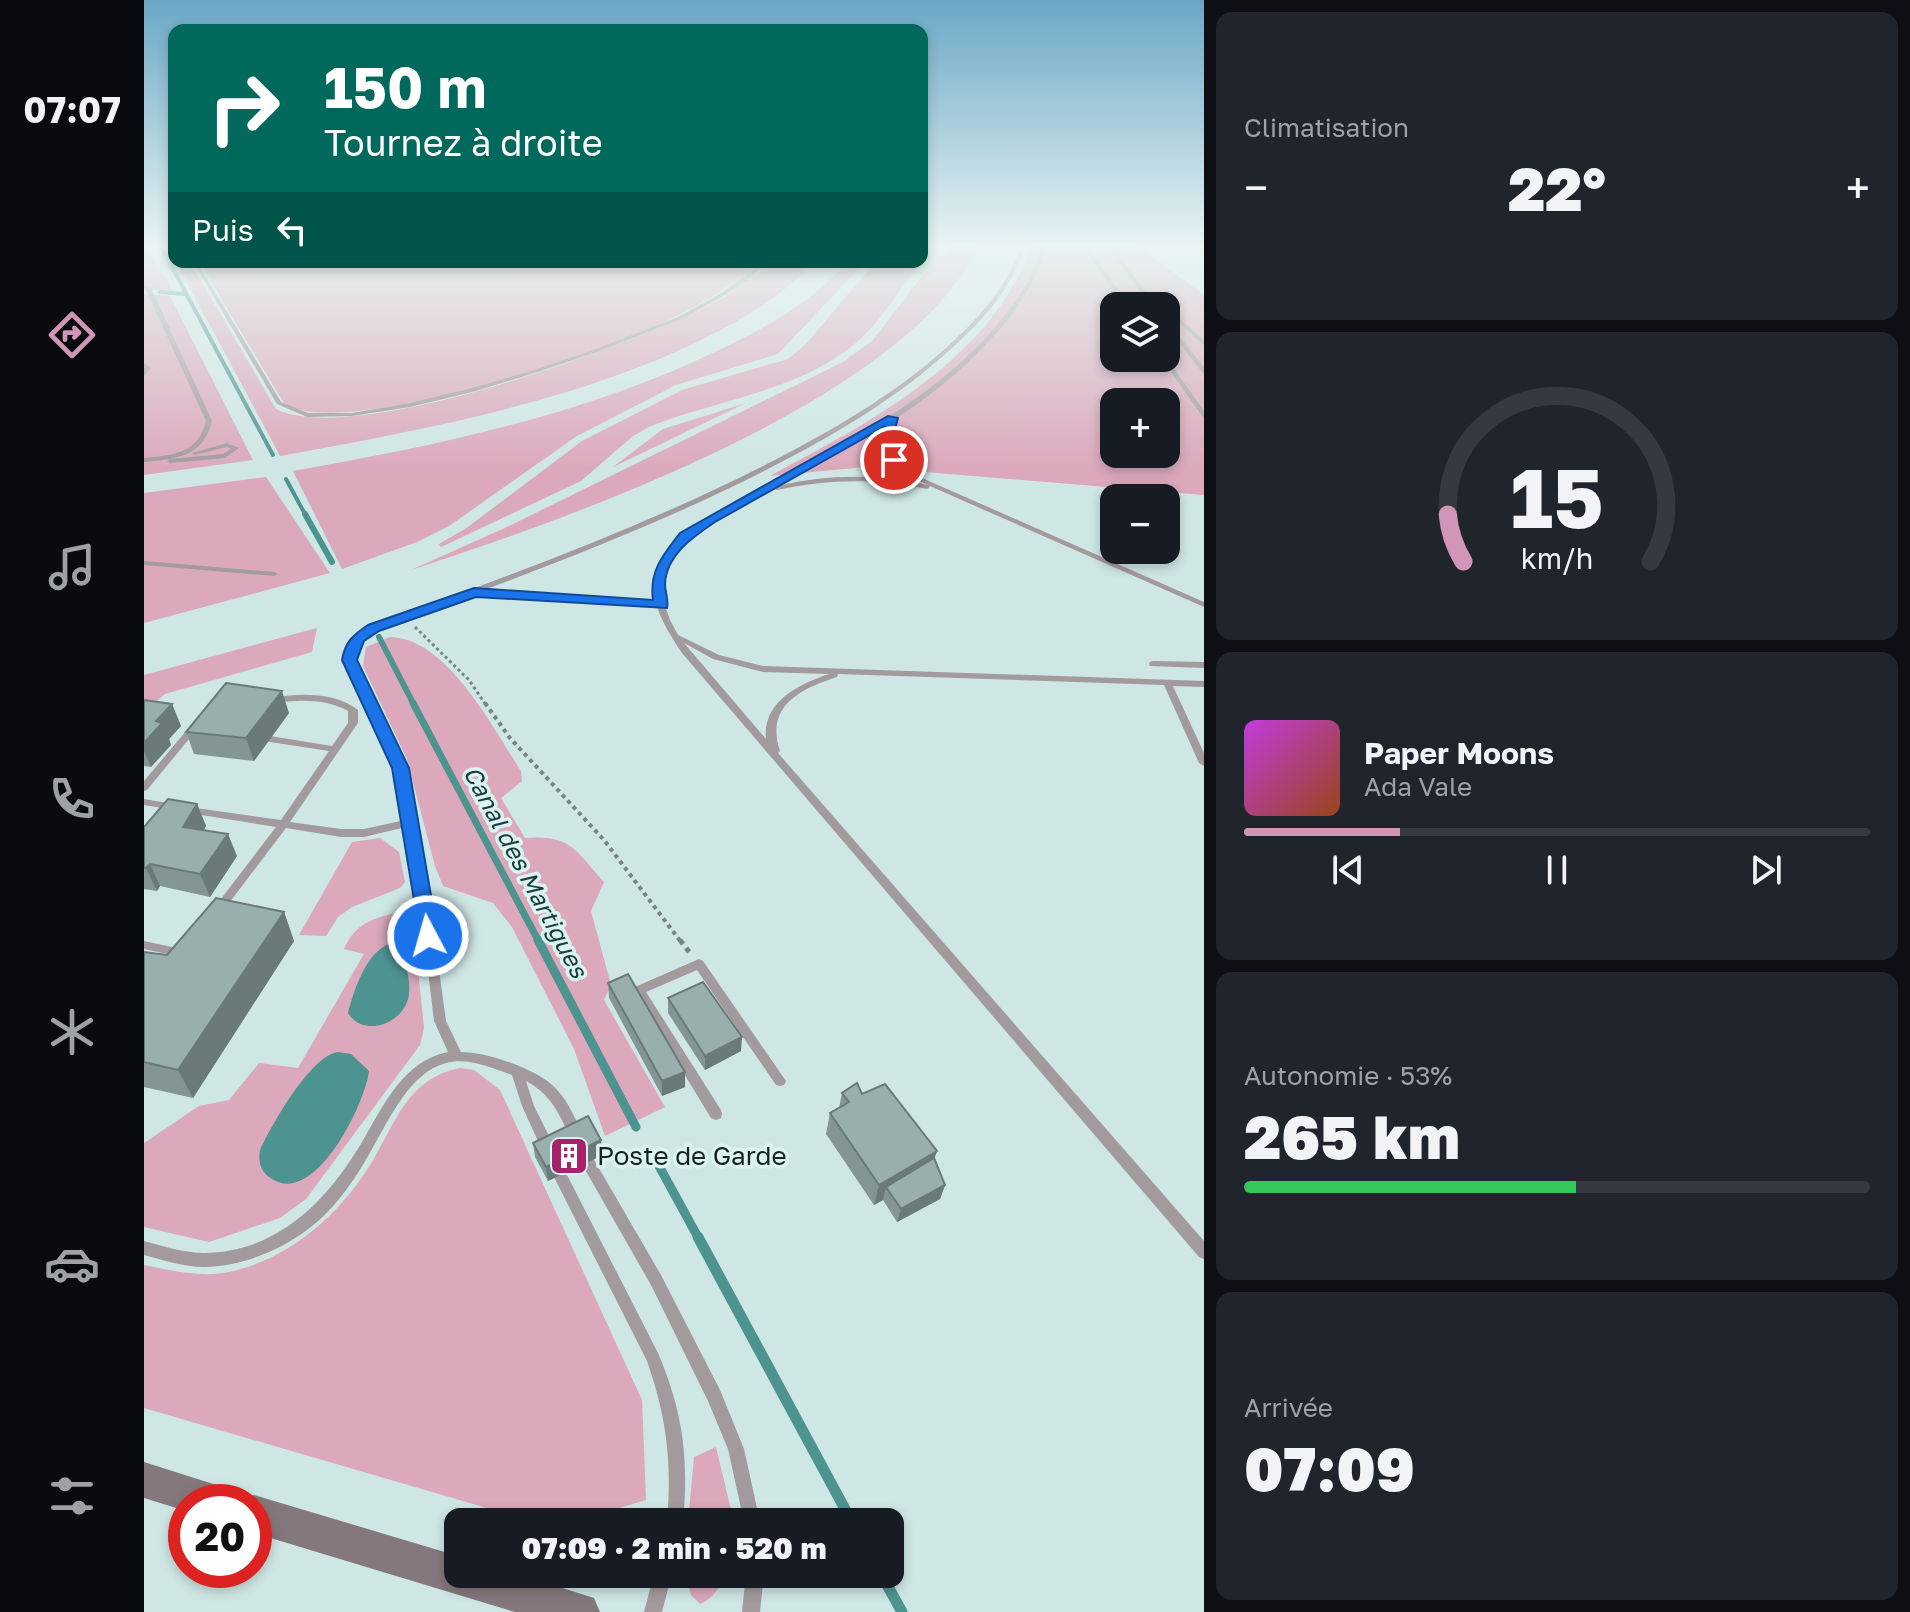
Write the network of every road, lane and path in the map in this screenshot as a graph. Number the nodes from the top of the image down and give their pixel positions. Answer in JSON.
{"nodes":[{"id":1,"x":164,"y":320,"type":"edge"},
{"id":2,"x":230,"y":320,"type":"edge"},
{"id":3,"x":673,"y":320,"type":"edge"},
{"id":4,"x":978,"y":320,"type":"edge"},
{"id":5,"x":1003,"y":320,"type":"edge"},
{"id":6,"x":1180,"y":322,"type":"edge"},
{"id":7,"x":1180,"y":340,"type":"edge"},
{"id":8,"x":1204,"y":343,"type":"edge"},
{"id":9,"x":144,"y":365,"type":"edge"},
{"id":10,"x":1204,"y":371,"type":"edge"},
{"id":11,"x":1174,"y":372,"type":"edge"},
{"id":12,"x":144,"y":374,"type":"edge"},
{"id":13,"x":1204,"y":415,"type":"edge"},
{"id":14,"x":892,"y":418,"type":"junction"},
{"id":15,"x":168,"y":461,"type":"junction"},
{"id":16,"x":144,"y":462,"type":"edge"},
{"id":17,"x":759,"y":493,"type":"junction"},
{"id":18,"x":948,"y":493,"type":"junction"},
{"id":19,"x":144,"y":563,"type":"edge"},
{"id":20,"x":274,"y":574,"type":"dead end"},
{"id":21,"x":474,"y":592,"type":"junction"},
{"id":22,"x":661,"y":605,"type":"junction"},
{"id":23,"x":1204,"y":605,"type":"edge"},
{"id":24,"x":405,"y":617,"type":"junction"},
{"id":25,"x":669,"y":631,"type":"junction"},
{"id":26,"x":1153,"y":664,"type":"dead end"},
{"id":27,"x":1204,"y":665,"type":"edge"},
{"id":28,"x":845,"y":672,"type":"junction"},
{"id":29,"x":1167,"y":682,"type":"junction"},
{"id":30,"x":1204,"y":684,"type":"edge"},
{"id":31,"x":263,"y":706,"type":"edge"},
{"id":32,"x":203,"y":715,"type":"edge"},
{"id":33,"x":270,"y":739,"type":"dead end"},
{"id":34,"x":333,"y":749,"type":"junction"},
{"id":35,"x":782,"y":763,"type":"junction"},
{"id":36,"x":1204,"y":763,"type":"edge"},
{"id":37,"x":144,"y":788,"type":"edge"},
{"id":38,"x":144,"y":802,"type":"edge"},
{"id":39,"x":165,"y":805,"type":"junction"},
{"id":40,"x":154,"y":817,"type":"edge"},
{"id":41,"x":411,"y":822,"type":"junction"},
{"id":42,"x":283,"y":825,"type":"junction"},
{"id":43,"x":211,"y":918,"type":"edge"},
{"id":44,"x":193,"y":942,"type":"edge"},
{"id":45,"x":144,"y":945,"type":"edge"},
{"id":46,"x":699,"y":964,"type":"junction"},
{"id":47,"x":456,"y":1055,"type":"junction"},
{"id":48,"x":517,"y":1071,"type":"junction"},
{"id":49,"x":780,"y":1081,"type":"dead end"},
{"id":50,"x":716,"y":1114,"type":"dead end"},
{"id":51,"x":577,"y":1137,"type":"edge"},
{"id":52,"x":549,"y":1150,"type":"edge"},
{"id":53,"x":588,"y":1162,"type":"dead end"},
{"id":54,"x":560,"y":1175,"type":"edge"},
{"id":55,"x":144,"y":1248,"type":"edge"},
{"id":56,"x":1204,"y":1252,"type":"edge"},
{"id":57,"x":144,"y":1480,"type":"edge"},
{"id":58,"x":168,"y":1488,"type":"edge"},
{"id":59,"x":676,"y":1508,"type":"edge"},
{"id":60,"x":749,"y":1508,"type":"edge"},
{"id":61,"x":272,"y":1519,"type":"edge"},
{"id":62,"x":659,"y":1588,"type":"edge"},
{"id":63,"x":754,"y":1588,"type":"edge"},
{"id":64,"x":580,"y":1612,"type":"edge"},
{"id":65,"x":653,"y":1612,"type":"edge"},
{"id":66,"x":751,"y":1612,"type":"edge"}],
"edges":[{"from":1,"to":16,"type":"lane"},
{"from":2,"to":3,"type":"lane"},
{"from":4,"to":21,"type":"lane"},
{"from":5,"to":14,"type":"lane"},
{"from":6,"to":8,"type":"lane"},
{"from":7,"to":10,"type":"lane"},
{"from":9,"to":12,"type":"lane"},
{"from":11,"to":13,"type":"lane"},
{"from":14,"to":17,"type":"lane"},
{"from":14,"to":18,"type":"lane"},
{"from":15,"to":15,"type":"lane"},
{"from":15,"to":16,"type":"lane"},
{"from":17,"to":18,"type":"lane"},
{"from":17,"to":22,"type":"lane"},
{"from":18,"to":23,"type":"lane"},
{"from":19,"to":20,"type":"lane"},
{"from":21,"to":22,"type":"lane"},
{"from":21,"to":24,"type":"lane"},
{"from":22,"to":25,"type":"lane"},
{"from":24,"to":41,"type":"lane"},
{"from":24,"to":46,"type":"path"},
{"from":25,"to":28,"type":"lane"},
{"from":25,"to":35,"type":"lane"},
{"from":26,"to":27,"type":"lane"},
{"from":28,"to":29,"type":"lane"},
{"from":28,"to":35,"type":"lane"},
{"from":29,"to":30,"type":"lane"},
{"from":29,"to":36,"type":"lane"},
{"from":31,"to":34,"type":"lane"},
{"from":32,"to":37,"type":"lane"},
{"from":33,"to":34,"type":"lane"},
{"from":34,"to":42,"type":"lane"},
{"from":35,"to":56,"type":"lane"},
{"from":38,"to":39,"type":"lane"},
{"from":39,"to":40,"type":"lane"},
{"from":39,"to":42,"type":"lane"},
{"from":41,"to":42,"type":"lane"},
{"from":41,"to":47,"type":"lane"},
{"from":42,"to":43,"type":"lane"},
{"from":44,"to":45,"type":"lane"},
{"from":46,"to":49,"type":"lane"},
{"from":46,"to":50,"type":"lane"},
{"from":47,"to":48,"type":"lane"},
{"from":47,"to":55,"type":"lane"},
{"from":48,"to":51,"type":"lane"},
{"from":48,"to":52,"type":"lane"},
{"from":53,"to":60,"type":"lane"},
{"from":54,"to":59,"type":"lane"},
{"from":57,"to":58,"type":"main road"},
{"from":61,"to":64,"type":"main road"},
{"from":62,"to":65,"type":"lane"},
{"from":63,"to":66,"type":"lane"}]}
